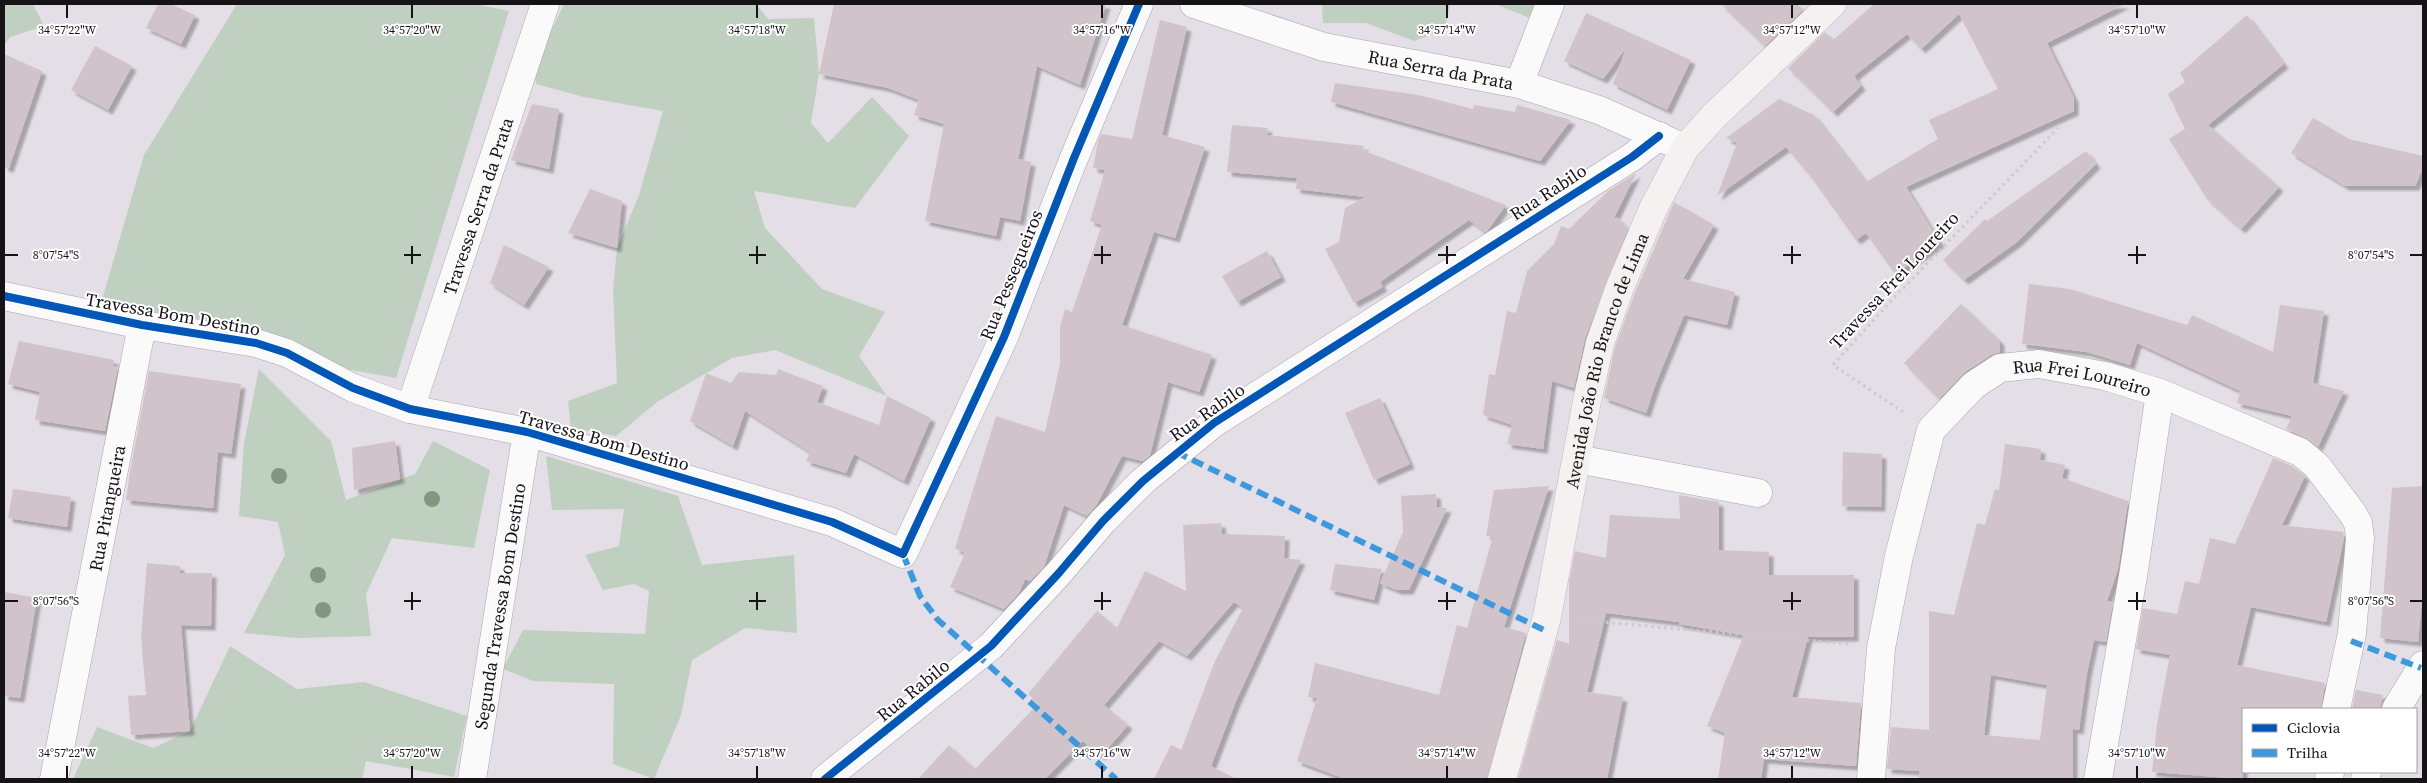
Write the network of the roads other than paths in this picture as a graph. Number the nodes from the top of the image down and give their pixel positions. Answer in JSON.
{"nodes":[{"id":1,"x":546,"y":4,"type":"edge"},
{"id":2,"x":1139,"y":4,"type":"edge"},
{"id":3,"x":1194,"y":4,"type":"edge"},
{"id":4,"x":1550,"y":4,"type":"edge"},
{"id":5,"x":1832,"y":4,"type":"edge"},
{"id":6,"x":1519,"y":84,"type":"junction"},
{"id":7,"x":1660,"y":136,"type":"junction"},
{"id":8,"x":1685,"y":148,"type":"junction"},
{"id":9,"x":4,"y":296,"type":"edge"},
{"id":10,"x":142,"y":325,"type":"junction"},
{"id":11,"x":2160,"y":393,"type":"junction"},
{"id":12,"x":410,"y":409,"type":"junction"},
{"id":13,"x":527,"y":432,"type":"junction"},
{"id":14,"x":1577,"y":459,"type":"junction"},
{"id":15,"x":1758,"y":493,"type":"dead end"},
{"id":16,"x":903,"y":554,"type":"joint"},
{"id":17,"x":2423,"y":665,"type":"edge"},
{"id":18,"x":2336,"y":708,"type":"edge"},
{"id":19,"x":2397,"y":708,"type":"edge"},
{"id":20,"x":54,"y":779,"type":"edge"},
{"id":21,"x":472,"y":779,"type":"edge"},
{"id":22,"x":825,"y":779,"type":"edge"},
{"id":23,"x":1502,"y":779,"type":"edge"},
{"id":24,"x":1871,"y":779,"type":"edge"},
{"id":25,"x":2098,"y":779,"type":"edge"}],
"edges":[{"from":1,"to":12,"type":"street","name":"Travessa Serra da Prata"},
{"from":2,"to":16,"type":"street","name":"Rua Pessegueiros"},
{"from":3,"to":6,"type":"street","name":"Rua Serra da Prata"},
{"from":4,"to":6,"type":"street"},
{"from":5,"to":8,"type":"main road","name":"Avenida João Rio Branco de Lima"},
{"from":6,"to":7,"type":"street","name":"Rua Serra da Prata"},
{"from":7,"to":8,"type":"street","name":"Rua Serra da Prata"},
{"from":7,"to":22,"type":"street","name":"Rua Rabilo"},
{"from":8,"to":14,"type":"main road","name":"Avenida João Rio Branco de Lima"},
{"from":9,"to":10,"type":"street","name":"Travessa Bom Destino"},
{"from":10,"to":12,"type":"street","name":"Travessa Bom Destino"},
{"from":10,"to":20,"type":"street","name":"Rua Pitangueira"},
{"from":11,"to":18,"type":"street","name":"Rua Frei Loureiro"},
{"from":11,"to":24,"type":"street","name":"Rua Frei Loureiro"},
{"from":11,"to":25,"type":"street"},
{"from":12,"to":13,"type":"street","name":"Travessa Bom Destino"},
{"from":13,"to":16,"type":"street","name":"Travessa Bom Destino"},
{"from":13,"to":21,"type":"street","name":"Segunda Travessa Bom Destino"},
{"from":14,"to":15,"type":"street"},
{"from":14,"to":23,"type":"main road","name":"Avenida João Rio Branco de Lima"},
{"from":17,"to":19,"type":"street"}]}
